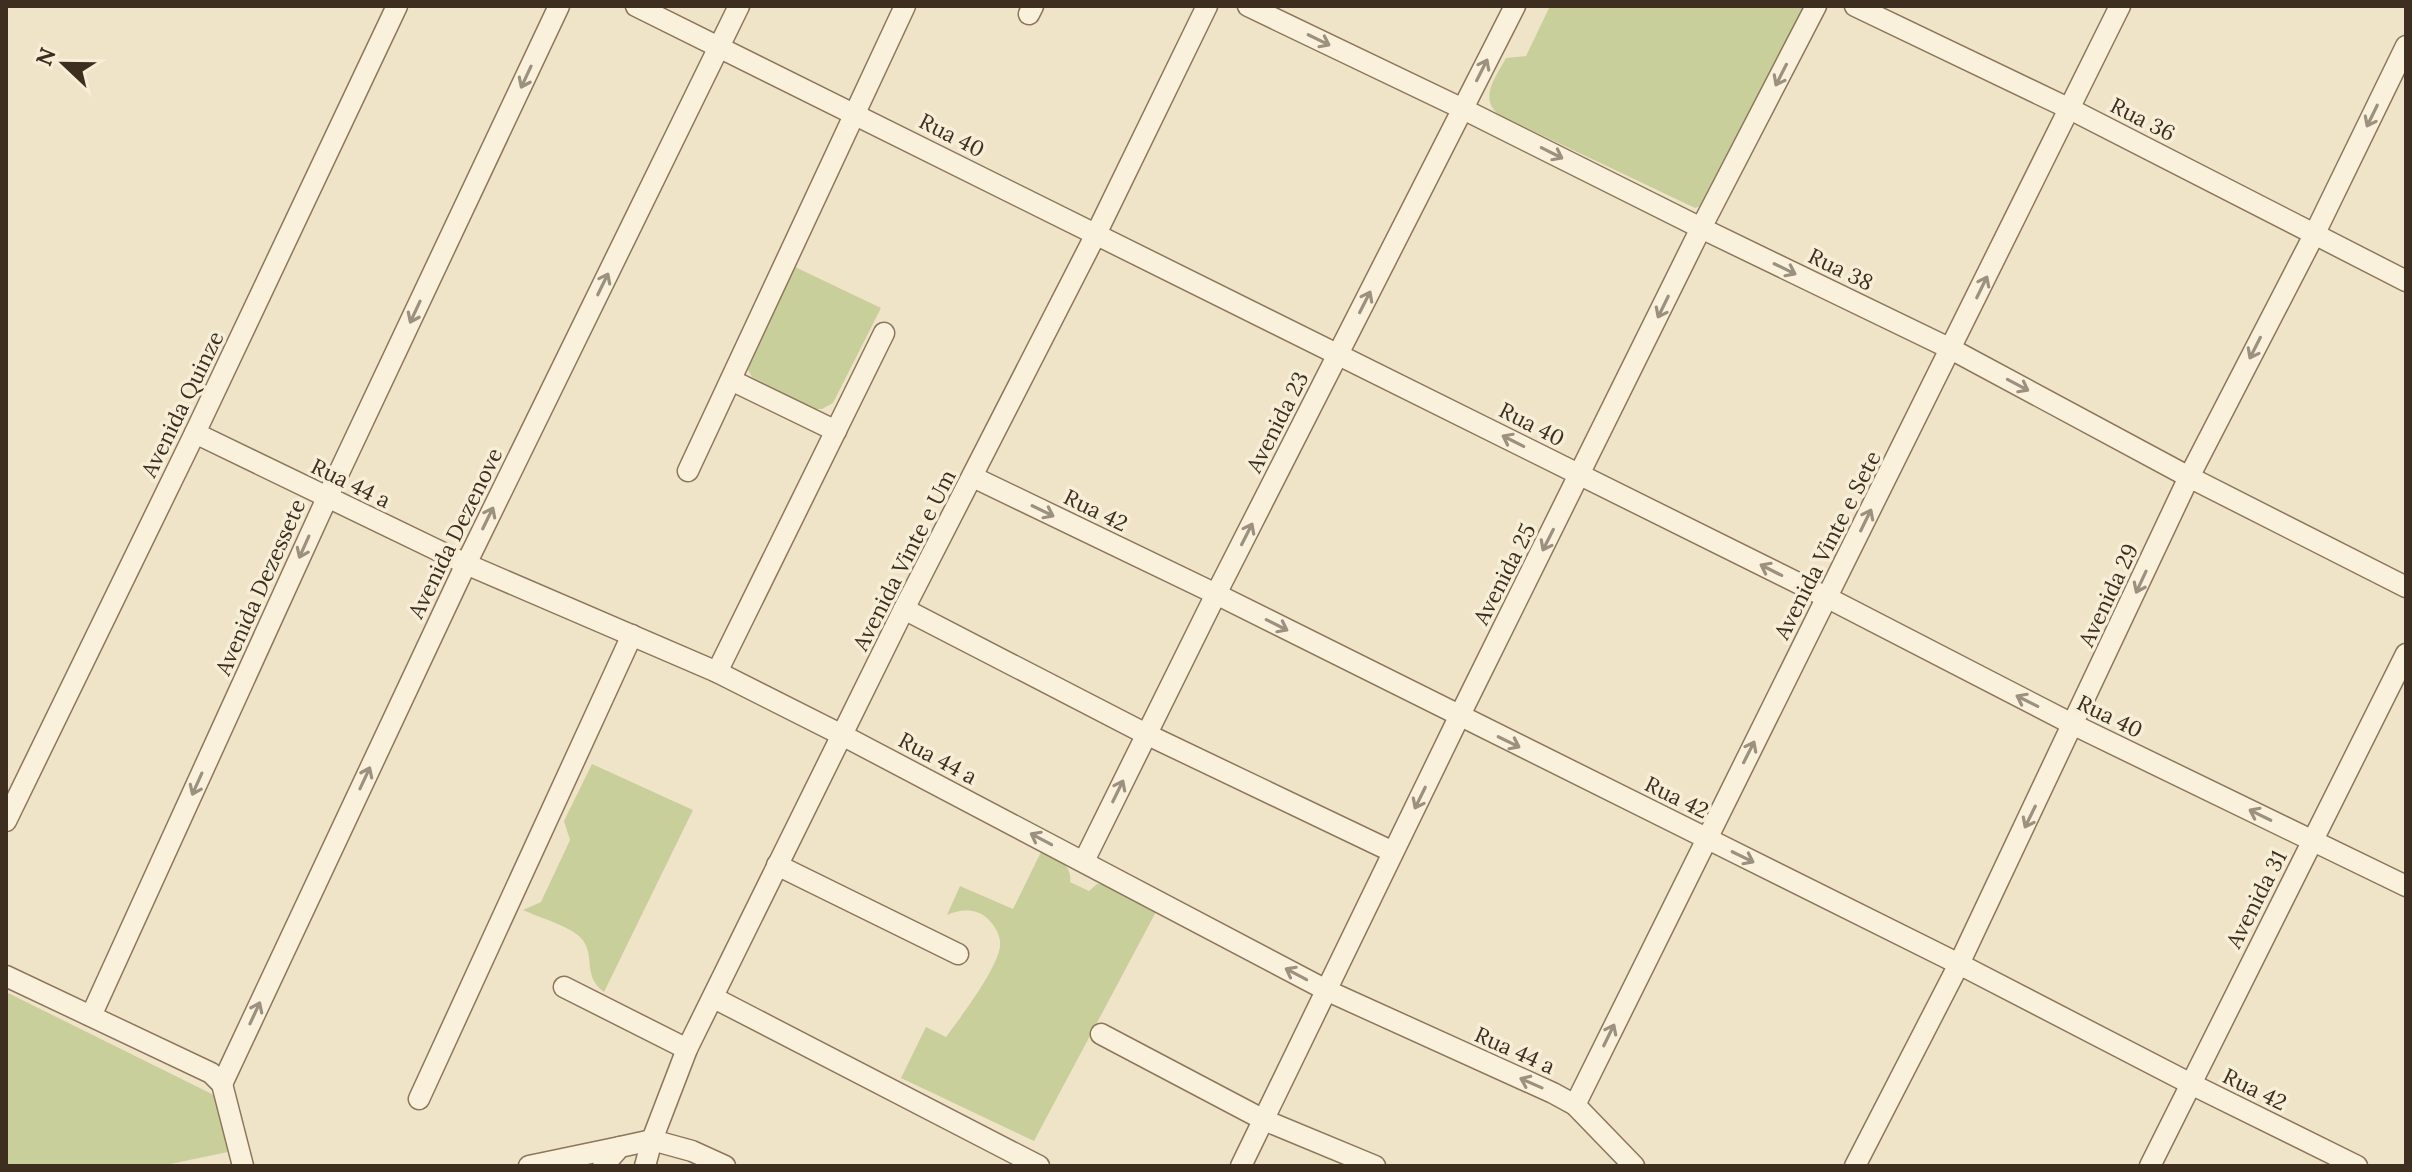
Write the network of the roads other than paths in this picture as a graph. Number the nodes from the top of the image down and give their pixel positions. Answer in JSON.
{"nodes":[{"id":1,"x":397,"y":6,"type":"edge"},
{"id":2,"x":559,"y":6,"type":"edge"},
{"id":3,"x":636,"y":6,"type":"edge"},
{"id":4,"x":739,"y":6,"type":"edge"},
{"id":5,"x":905,"y":6,"type":"edge"},
{"id":6,"x":1207,"y":6,"type":"edge"},
{"id":7,"x":1248,"y":6,"type":"edge"},
{"id":8,"x":1515,"y":6,"type":"edge"},
{"id":9,"x":1816,"y":6,"type":"edge"},
{"id":10,"x":1855,"y":6,"type":"edge"},
{"id":11,"x":2120,"y":6,"type":"edge"},
{"id":12,"x":2406,"y":46,"type":"edge"},
{"id":13,"x":720,"y":47,"type":"junction"},
{"id":14,"x":1463,"y":109,"type":"junction"},
{"id":15,"x":2070,"y":109,"type":"junction"},
{"id":16,"x":855,"y":113,"type":"junction"},
{"id":17,"x":1701,"y":228,"type":"junction"},
{"id":18,"x":2315,"y":233,"type":"junction"},
{"id":19,"x":1096,"y":234,"type":"junction"},
{"id":20,"x":2406,"y":281,"type":"edge"},
{"id":21,"x":884,"y":333,"type":"dead end"},
{"id":22,"x":1951,"y":349,"type":"junction"},
{"id":23,"x":1339,"y":354,"type":"junction"},
{"id":24,"x":731,"y":380,"type":"junction"},
{"id":25,"x":836,"y":431,"type":"junction"},
{"id":26,"x":195,"y":433,"type":"junction"},
{"id":27,"x":688,"y":471,"type":"dead end"},
{"id":28,"x":1580,"y":475,"type":"junction"},
{"id":29,"x":973,"y":477,"type":"junction"},
{"id":30,"x":2189,"y":477,"type":"junction"},
{"id":31,"x":327,"y":498,"type":"junction"},
{"id":32,"x":466,"y":564,"type":"junction"},
{"id":33,"x":2406,"y":587,"type":"edge"},
{"id":34,"x":1216,"y":594,"type":"junction"},
{"id":35,"x":1828,"y":598,"type":"junction"},
{"id":36,"x":904,"y":609,"type":"junction"},
{"id":37,"x":632,"y":635,"type":"junction"},
{"id":38,"x":2406,"y":654,"type":"edge"},
{"id":39,"x":717,"y":672,"type":"junction"},
{"id":40,"x":1459,"y":717,"type":"junction"},
{"id":41,"x":2074,"y":725,"type":"junction"},
{"id":42,"x":1146,"y":734,"type":"junction"},
{"id":43,"x":842,"y":735,"type":"junction"},
{"id":44,"x":6,"y":821,"type":"edge"},
{"id":45,"x":1706,"y":838,"type":"junction"},
{"id":46,"x":2312,"y":840,"type":"junction"},
{"id":47,"x":1393,"y":852,"type":"junction"},
{"id":48,"x":1084,"y":861,"type":"junction"},
{"id":49,"x":777,"y":865,"type":"junction"},
{"id":50,"x":2406,"y":886,"type":"edge"},
{"id":51,"x":958,"y":954,"type":"dead end"},
{"id":52,"x":1959,"y":964,"type":"junction"},
{"id":53,"x":6,"y":976,"type":"edge"},
{"id":54,"x":564,"y":987,"type":"dead end"},
{"id":55,"x":1328,"y":991,"type":"junction"},
{"id":56,"x":714,"y":998,"type":"junction"},
{"id":57,"x":91,"y":1016,"type":"junction"},
{"id":58,"x":1101,"y":1034,"type":"dead end"},
{"id":59,"x":687,"y":1049,"type":"junction"},
{"id":60,"x":222,"y":1084,"type":"junction"},
{"id":61,"x":2191,"y":1084,"type":"junction"},
{"id":62,"x":419,"y":1099,"type":"dead end"},
{"id":63,"x":1575,"y":1105,"type":"junction"},
{"id":64,"x":1264,"y":1120,"type":"junction"},
{"id":65,"x":652,"y":1140,"type":"junction"},
{"id":66,"x":620,"y":1147,"type":"junction"},
{"id":67,"x":243,"y":1166,"type":"edge"},
{"id":68,"x":529,"y":1166,"type":"edge"},
{"id":69,"x":603,"y":1166,"type":"edge"},
{"id":70,"x":645,"y":1166,"type":"edge"},
{"id":71,"x":725,"y":1166,"type":"edge"},
{"id":72,"x":1039,"y":1166,"type":"edge"},
{"id":73,"x":1241,"y":1166,"type":"edge"},
{"id":74,"x":1375,"y":1166,"type":"edge"},
{"id":75,"x":1634,"y":1166,"type":"edge"},
{"id":76,"x":1855,"y":1166,"type":"edge"},
{"id":77,"x":2150,"y":1166,"type":"edge"},
{"id":78,"x":2357,"y":1166,"type":"edge"}],
"edges":[{"from":1,"to":26,"type":"street","name":"Avenida Quinze"},
{"from":2,"to":31,"type":"street","name":"Avenida Dezessete","one_way":true},
{"from":3,"to":13,"type":"street","name":"Rua 40"},
{"from":4,"to":13,"type":"street","name":"Avenida Dezenove"},
{"from":5,"to":16,"type":"street"},
{"from":6,"to":19,"type":"street","name":"Avenida Vinte e Um"},
{"from":7,"to":14,"type":"street","name":"Rua 38","one_way":true},
{"from":14,"to":8,"type":"street","name":"Avenida 23","one_way":true},
{"from":9,"to":17,"type":"street","name":"Avenida 25","one_way":true},
{"from":10,"to":15,"type":"street","name":"Rua 36"},
{"from":11,"to":15,"type":"street","name":"Avenida Vinte e Sete"},
{"from":12,"to":18,"type":"street","name":"Avenida 29","one_way":true},
{"from":13,"to":16,"type":"street","name":"Rua 40"},
{"from":32,"to":13,"type":"street","name":"Avenida Dezenove","one_way":true},
{"from":14,"to":17,"type":"street","name":"Rua 38","one_way":true},
{"from":23,"to":14,"type":"street","name":"Avenida 23","one_way":true},
{"from":15,"to":18,"type":"street","name":"Rua 36"},
{"from":22,"to":15,"type":"street","name":"Avenida Vinte e Sete","one_way":true},
{"from":16,"to":19,"type":"street","name":"Rua 40"},
{"from":16,"to":24,"type":"street"},
{"from":17,"to":22,"type":"street","name":"Rua 38","one_way":true},
{"from":17,"to":28,"type":"street","name":"Avenida 25","one_way":true},
{"from":18,"to":20,"type":"street","name":"Rua 36"},
{"from":18,"to":30,"type":"street","name":"Avenida 29","one_way":true},
{"from":19,"to":23,"type":"street","name":"Rua 40"},
{"from":19,"to":29,"type":"street","name":"Avenida Vinte e Um"},
{"from":21,"to":25,"type":"street"},
{"from":22,"to":30,"type":"street","name":"Rua 38","one_way":true},
{"from":35,"to":22,"type":"street","name":"Avenida Vinte e Sete","one_way":true},
{"from":28,"to":23,"type":"street","name":"Rua 40","one_way":true},
{"from":34,"to":23,"type":"street","name":"Avenida 23","one_way":true},
{"from":24,"to":25,"type":"street"},
{"from":24,"to":27,"type":"street"},
{"from":25,"to":39,"type":"street"},
{"from":26,"to":31,"type":"street","name":"Rua 44 a"},
{"from":26,"to":44,"type":"street","name":"Avenida Quinze"},
{"from":35,"to":28,"type":"street","name":"Rua 40","one_way":true},
{"from":28,"to":40,"type":"street","name":"Avenida 25","one_way":true},
{"from":29,"to":34,"type":"street","name":"Rua 42","one_way":true},
{"from":29,"to":36,"type":"street","name":"Avenida Vinte e Um"},
{"from":30,"to":33,"type":"street","name":"Rua 38"},
{"from":30,"to":41,"type":"street","name":"Avenida 29","one_way":true},
{"from":31,"to":32,"type":"street","name":"Rua 44 a"},
{"from":31,"to":57,"type":"street","name":"Avenida Dezessete","one_way":true},
{"from":32,"to":37,"type":"street","name":"Rua 44 a"},
{"from":60,"to":32,"type":"street","name":"Avenida Dezenove","one_way":true},
{"from":34,"to":40,"type":"street","name":"Rua 42","one_way":true},
{"from":34,"to":42,"type":"street","name":"Avenida 23"},
{"from":41,"to":35,"type":"street","name":"Rua 40","one_way":true},
{"from":45,"to":35,"type":"street","name":"Avenida Vinte e Sete","one_way":true},
{"from":36,"to":42,"type":"street"},
{"from":36,"to":43,"type":"street","name":"Avenida Vinte e Um"},
{"from":37,"to":39,"type":"street","name":"Rua 44 a"},
{"from":37,"to":62,"type":"street"},
{"from":38,"to":46,"type":"street","name":"Avenida 31"},
{"from":39,"to":43,"type":"street","name":"Rua 44 a"},
{"from":40,"to":45,"type":"street","name":"Rua 42","one_way":true},
{"from":40,"to":47,"type":"street","name":"Avenida 25","one_way":true},
{"from":46,"to":41,"type":"street","name":"Rua 40","one_way":true},
{"from":41,"to":52,"type":"street","name":"Avenida 29","one_way":true},
{"from":42,"to":47,"type":"street"},
{"from":48,"to":42,"type":"street","name":"Avenida 23","one_way":true},
{"from":48,"to":43,"type":"street","name":"Rua 44 a","one_way":true},
{"from":43,"to":49,"type":"street","name":"Avenida Vinte e Um"},
{"from":45,"to":52,"type":"street","name":"Rua 42","one_way":true},
{"from":63,"to":45,"type":"street","name":"Avenida Vinte e Sete","one_way":true},
{"from":46,"to":50,"type":"street","name":"Rua 40"},
{"from":46,"to":61,"type":"street","name":"Avenida 31"},
{"from":47,"to":55,"type":"street","name":"Avenida 25"},
{"from":55,"to":48,"type":"street","name":"Rua 44 a","one_way":true},
{"from":49,"to":51,"type":"street"},
{"from":49,"to":56,"type":"street","name":"Avenida Vinte e Um"},
{"from":52,"to":61,"type":"street","name":"Rua 42"},
{"from":52,"to":76,"type":"street","name":"Avenida 29"},
{"from":53,"to":57,"type":"street"},
{"from":54,"to":59,"type":"street"},
{"from":63,"to":55,"type":"street","name":"Rua 44 a","one_way":true},
{"from":55,"to":64,"type":"street","name":"Avenida 25"},
{"from":56,"to":59,"type":"street","name":"Avenida Vinte e Um"},
{"from":56,"to":72,"type":"street"},
{"from":57,"to":60,"type":"street"},
{"from":58,"to":64,"type":"street"},
{"from":59,"to":65,"type":"street","name":"Avenida Vinte e Um"},
{"from":60,"to":67,"type":"street"},
{"from":61,"to":77,"type":"street","name":"Avenida 31"},
{"from":61,"to":78,"type":"street","name":"Rua 42"},
{"from":63,"to":75,"type":"street","name":"Rua 44 a"},
{"from":64,"to":73,"type":"street","name":"Avenida 25"},
{"from":64,"to":74,"type":"street"},
{"from":65,"to":66,"type":"street"},
{"from":65,"to":70,"type":"street","name":"Avenida Vinte e Um"},
{"from":65,"to":71,"type":"street"},
{"from":66,"to":68,"type":"street"},
{"from":66,"to":69,"type":"street"}]}
